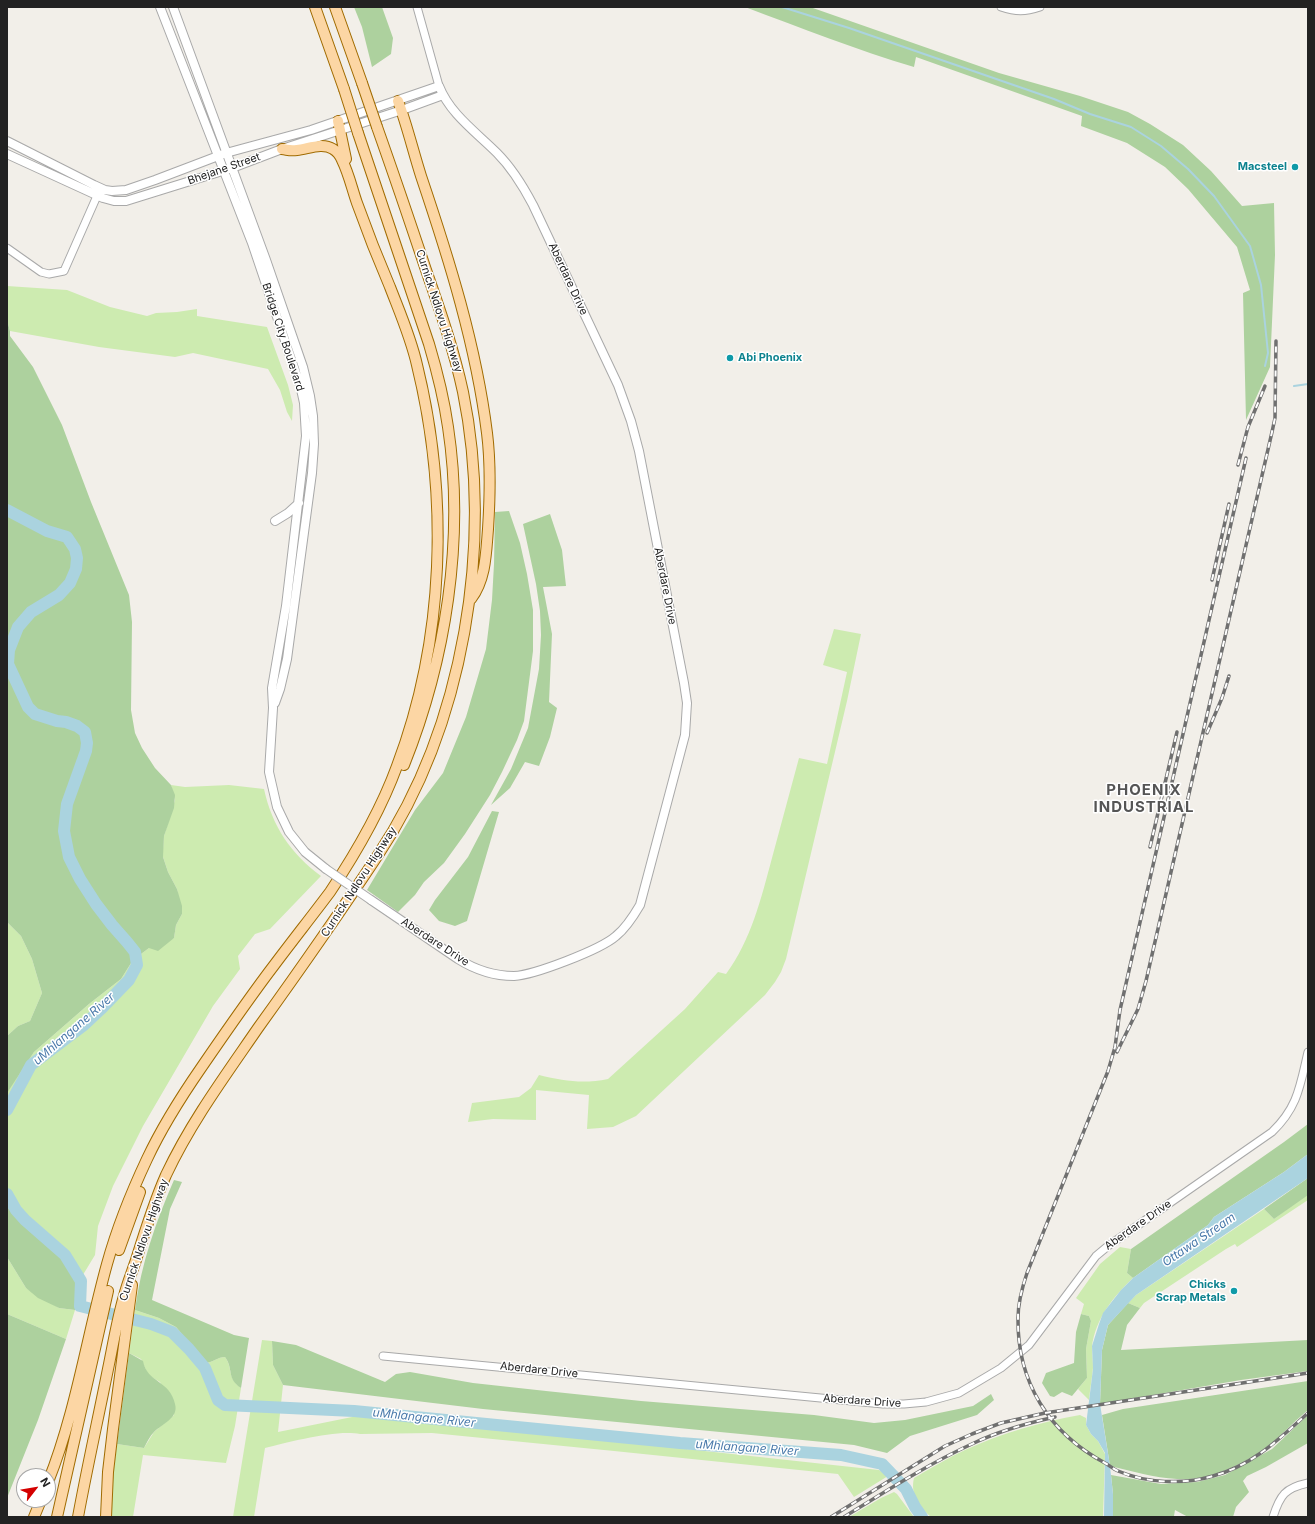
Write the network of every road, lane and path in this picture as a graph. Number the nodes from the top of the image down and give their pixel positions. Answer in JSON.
{"nodes":[{"id":1,"x":160,"y":7,"type":"edge"},
{"id":2,"x":173,"y":7,"type":"edge"},
{"id":3,"x":315,"y":7,"type":"edge"},
{"id":4,"x":417,"y":7,"type":"edge"},
{"id":5,"x":1001,"y":7,"type":"edge"},
{"id":6,"x":1040,"y":7,"type":"edge"},
{"id":7,"x":336,"y":8,"type":"edge"},
{"id":8,"x":439,"y":86,"type":"junction"},
{"id":9,"x":443,"y":94,"type":"junction"},
{"id":10,"x":400,"y":105,"type":"junction"},
{"id":11,"x":339,"y":126,"type":"junction"},
{"id":12,"x":7,"y":141,"type":"edge"},
{"id":13,"x":282,"y":149,"type":"junction"},
{"id":14,"x":226,"y":153,"type":"junction"},
{"id":15,"x":7,"y":154,"type":"edge"},
{"id":16,"x":218,"y":156,"type":"junction"},
{"id":17,"x":232,"y":168,"type":"junction"},
{"id":18,"x":224,"y":170,"type":"junction"},
{"id":19,"x":351,"y":182,"type":"junction"},
{"id":20,"x":97,"y":196,"type":"junction"},
{"id":21,"x":7,"y":248,"type":"edge"},
{"id":22,"x":280,"y":312,"type":"junction"},
{"id":23,"x":299,"y":503,"type":"junction"},
{"id":24,"x":275,"y":521,"type":"dead end"},
{"id":25,"x":469,"y":602,"type":"junction"},
{"id":26,"x":276,"y":688,"type":"junction"},
{"id":27,"x":371,"y":900,"type":"joint"},
{"id":28,"x":1308,"y":1052,"type":"edge"},
{"id":29,"x":110,"y":1265,"type":"junction"},
{"id":30,"x":127,"y":1297,"type":"junction"},
{"id":31,"x":99,"y":1312,"type":"junction"},
{"id":32,"x":383,"y":1356,"type":"dead end"},
{"id":33,"x":53,"y":1468,"type":"edge"},
{"id":34,"x":1308,"y":1482,"type":"edge"},
{"id":35,"x":57,"y":1517,"type":"edge"},
{"id":36,"x":78,"y":1517,"type":"edge"},
{"id":37,"x":106,"y":1517,"type":"edge"},
{"id":38,"x":1273,"y":1517,"type":"edge"}],
"edges":[{"from":1,"to":16,"type":"street","name":"Bridge City Boulevard"},
{"from":2,"to":14,"type":"street","name":"Bridge City Boulevard"},
{"from":3,"to":29,"type":"main road","name":"Curnick Ndlovu Highway","bridge":true},
{"from":4,"to":8,"type":"street","name":"Aberdare Drive"},
{"from":5,"to":6,"type":"street"},
{"from":7,"to":25,"type":"main road","name":"Curnick Ndlovu Highway","bridge":true},
{"from":8,"to":9,"type":"street","name":"Aberdare Drive"},
{"from":8,"to":10,"type":"street","name":"Bhejane Street"},
{"from":9,"to":10,"type":"street","name":"Bhejane Street"},
{"from":9,"to":27,"type":"street","name":"Aberdare Drive"},
{"from":10,"to":11,"type":"street","name":"Bhejane Street"},
{"from":10,"to":25,"type":"main road"},
{"from":11,"to":13,"type":"street","name":"Bhejane Street"},
{"from":11,"to":14,"type":"street","name":"Bhejane Street"},
{"from":11,"to":19,"type":"main road"},
{"from":12,"to":16,"type":"street","name":"Bhejane Street"},
{"from":13,"to":17,"type":"street","name":"Bhejane Street"},
{"from":13,"to":19,"type":"main road"},
{"from":14,"to":16,"type":"street","name":"Bhejane Street"},
{"from":14,"to":17,"type":"street","name":"Bridge City Boulevard"},
{"from":15,"to":20,"type":"street","name":"Bhejane Street"},
{"from":16,"to":18,"type":"street","name":"Bridge City Boulevard"},
{"from":17,"to":18,"type":"street","name":"Bhejane Street"},
{"from":17,"to":22,"type":"street","name":"Bridge City Boulevard"},
{"from":18,"to":20,"type":"street","name":"Bhejane Street"},
{"from":18,"to":22,"type":"street","name":"Bridge City Boulevard"},
{"from":19,"to":29,"type":"main road"},
{"from":20,"to":21,"type":"street"},
{"from":22,"to":23,"type":"street","name":"Bridge City Boulevard"},
{"from":22,"to":26,"type":"street","name":"Bridge City Boulevard"},
{"from":23,"to":24,"type":"street"},
{"from":23,"to":26,"type":"street","name":"Bridge City Boulevard"},
{"from":25,"to":30,"type":"main road","name":"Curnick Ndlovu Highway"},
{"from":26,"to":27,"type":"street","name":"Bridge City Boulevard","bridge":true},
{"from":28,"to":32,"type":"street","name":"Aberdare Drive"},
{"from":29,"to":31,"type":"main road","name":"Curnick Ndlovu Highway"},
{"from":30,"to":36,"type":"main road","name":"Curnick Ndlovu Highway"},
{"from":30,"to":37,"type":"main road"},
{"from":31,"to":33,"type":"main road"},
{"from":31,"to":35,"type":"main road","name":"Curnick Ndlovu Highway"},
{"from":34,"to":38,"type":"street"}]}
